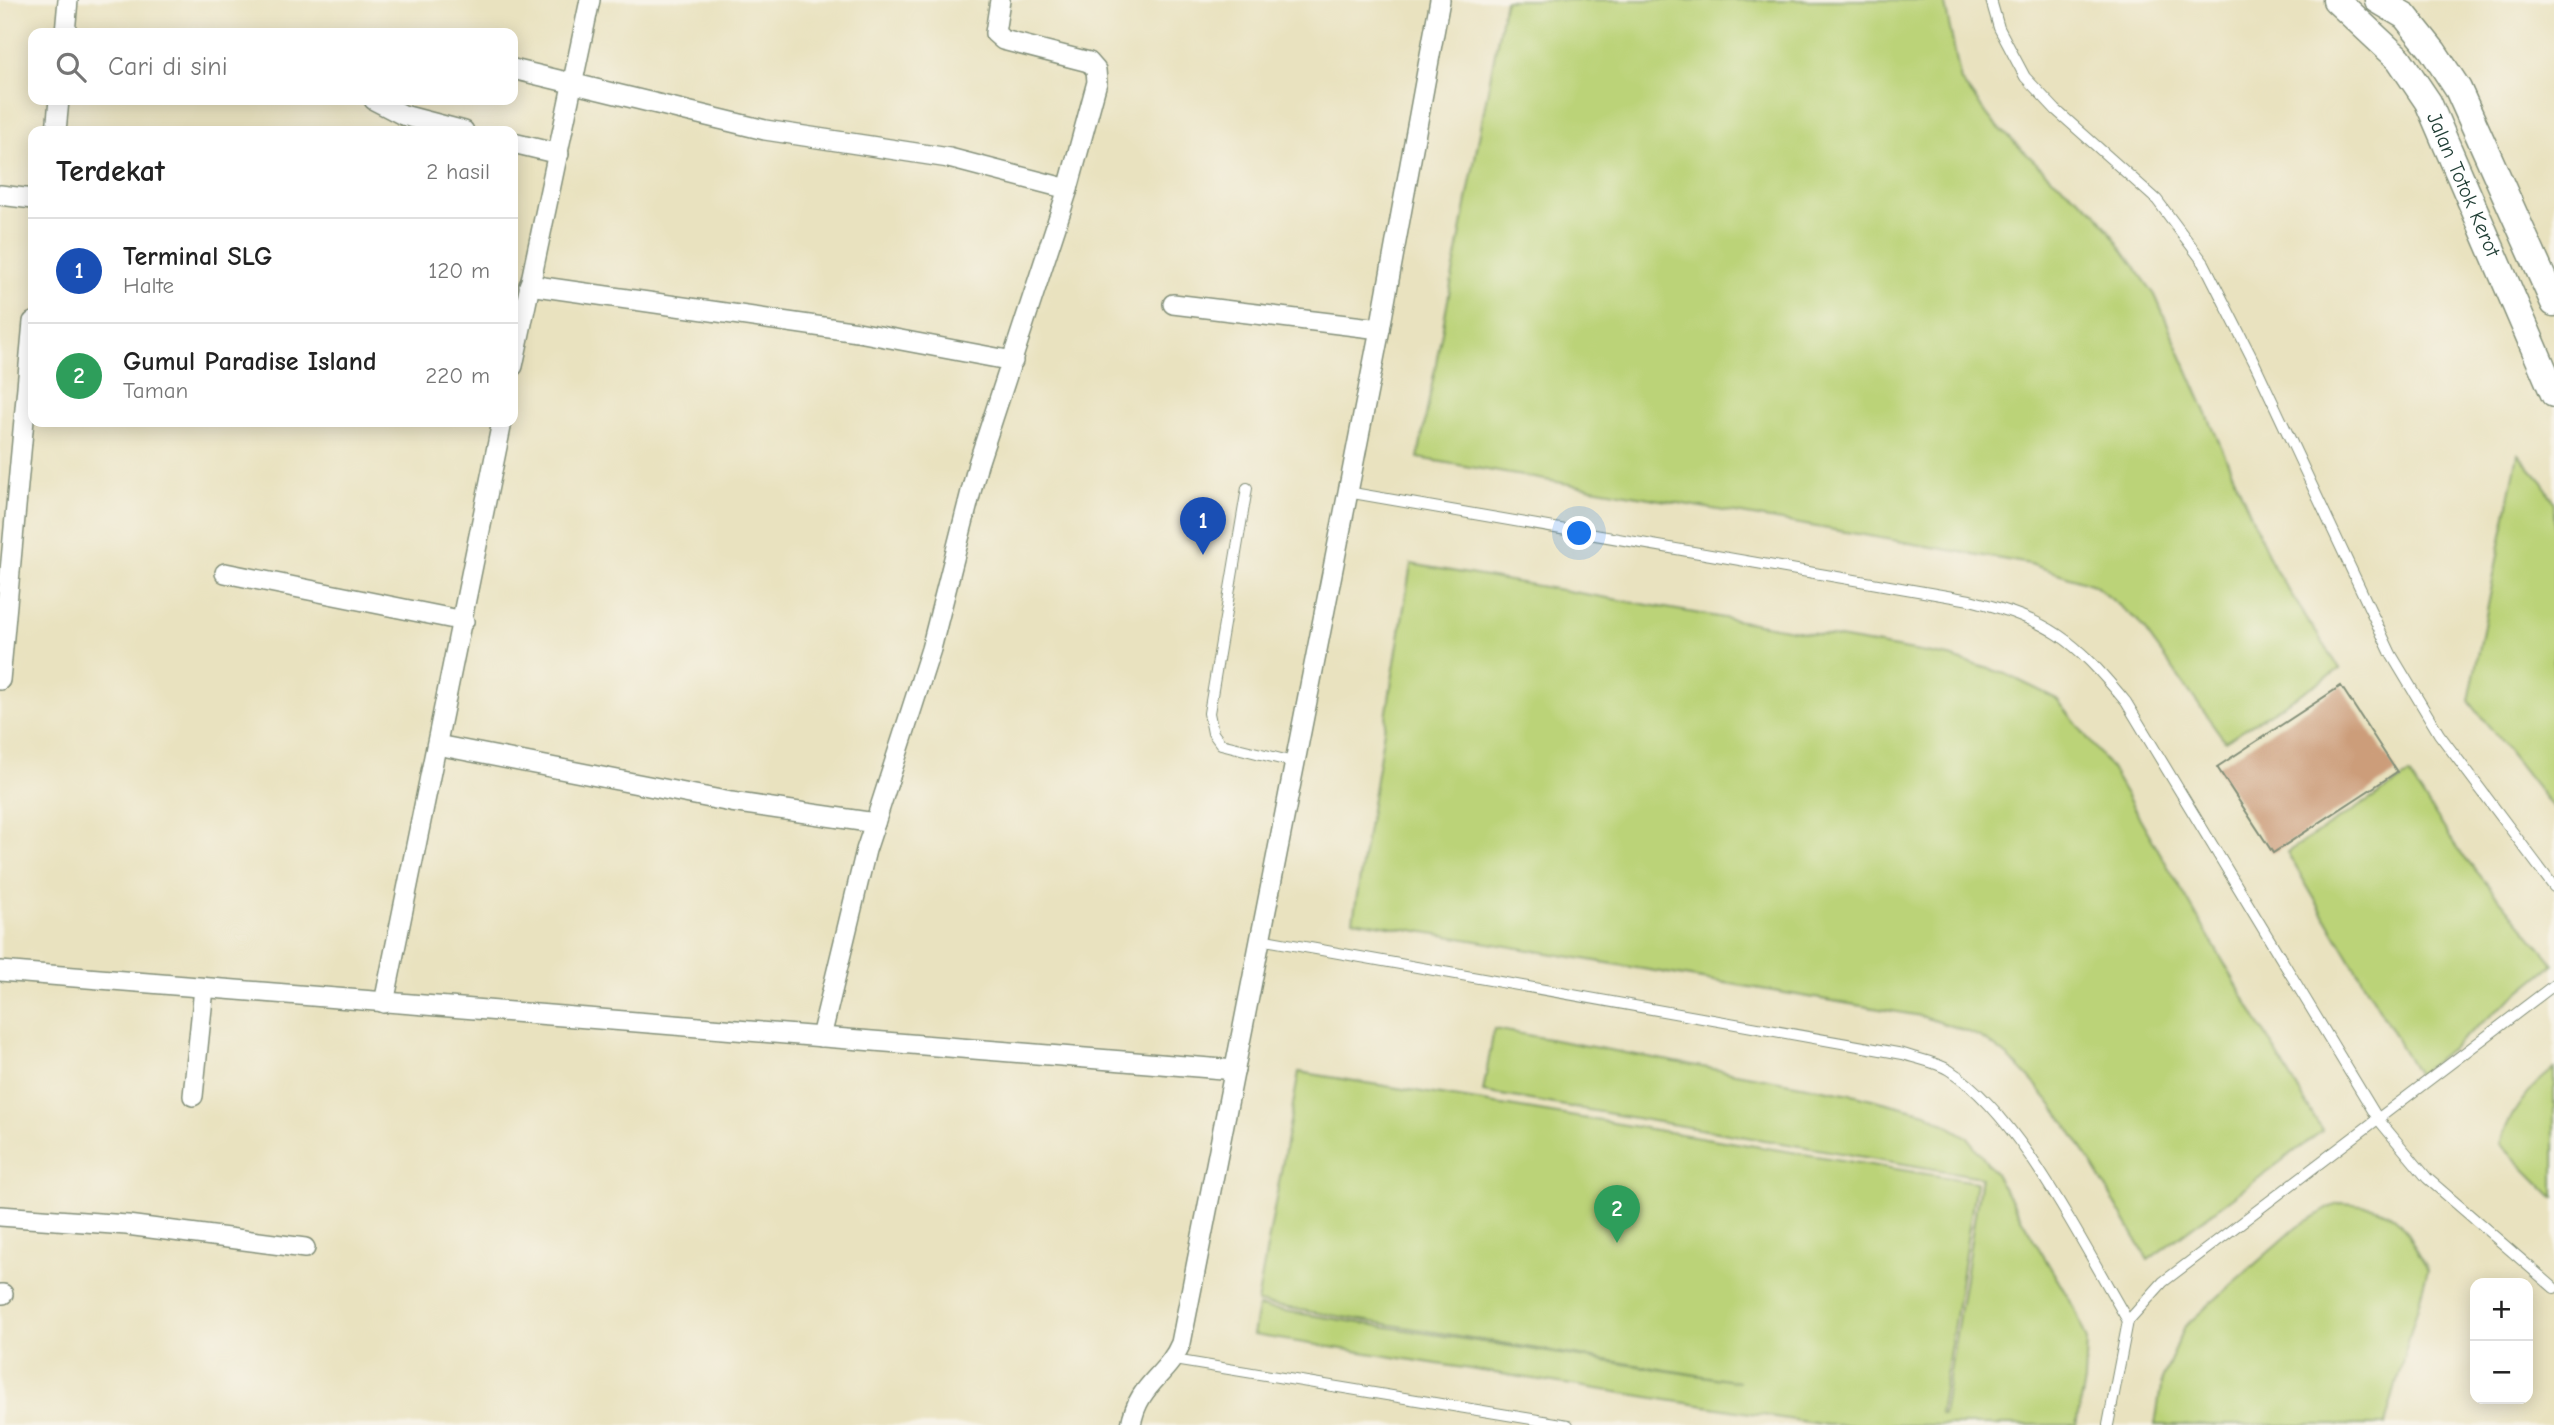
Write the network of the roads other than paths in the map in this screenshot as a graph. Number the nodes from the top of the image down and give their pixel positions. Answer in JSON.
{"nodes":[{"id":1,"x":68,"y":0,"type":"edge"},
{"id":2,"x":590,"y":0,"type":"edge"},
{"id":3,"x":1000,"y":0,"type":"edge"},
{"id":4,"x":1440,"y":0,"type":"edge"},
{"id":5,"x":1992,"y":0,"type":"edge"},
{"id":6,"x":2336,"y":0,"type":"edge"},
{"id":7,"x":2378,"y":0,"type":"edge"},
{"id":8,"x":65,"y":28,"type":"edge"},
{"id":9,"x":518,"y":70,"type":"edge"},
{"id":10,"x":572,"y":81,"type":"junction"},
{"id":11,"x":59,"y":105,"type":"edge"},
{"id":12,"x":384,"y":105,"type":"edge"},
{"id":13,"x":56,"y":126,"type":"edge"},
{"id":14,"x":445,"y":126,"type":"edge"},
{"id":15,"x":518,"y":144,"type":"edge"},
{"id":16,"x":559,"y":154,"type":"junction"},
{"id":17,"x":1068,"y":189,"type":"junction"},
{"id":18,"x":0,"y":195,"type":"edge"},
{"id":19,"x":28,"y":198,"type":"edge"},
{"id":20,"x":528,"y":285,"type":"junction"},
{"id":21,"x":2554,"y":303,"type":"edge"},
{"id":22,"x":1173,"y":304,"type":"dead end"},
{"id":23,"x":1380,"y":329,"type":"junction"},
{"id":24,"x":518,"y":339,"type":"edge"},
{"id":25,"x":1013,"y":361,"type":"junction"},
{"id":26,"x":28,"y":376,"type":"edge"},
{"id":27,"x":2554,"y":394,"type":"edge"},
{"id":28,"x":501,"y":427,"type":"edge"},
{"id":29,"x":1247,"y":488,"type":"dead end"},
{"id":30,"x":1348,"y":492,"type":"junction"},
{"id":31,"x":225,"y":573,"type":"dead end"},
{"id":32,"x":464,"y":621,"type":"junction"},
{"id":33,"x":0,"y":680,"type":"edge"},
{"id":34,"x":438,"y":745,"type":"junction"},
{"id":35,"x":1293,"y":762,"type":"junction"},
{"id":36,"x":875,"y":823,"type":"junction"},
{"id":37,"x":2554,"y":887,"type":"edge"},
{"id":38,"x":1260,"y":939,"type":"junction"},
{"id":39,"x":0,"y":971,"type":"edge"},
{"id":40,"x":2554,"y":985,"type":"edge"},
{"id":41,"x":204,"y":988,"type":"junction"},
{"id":42,"x":384,"y":1003,"type":"junction"},
{"id":43,"x":821,"y":1037,"type":"junction"},
{"id":44,"x":1235,"y":1070,"type":"junction"},
{"id":45,"x":193,"y":1096,"type":"dead end"},
{"id":46,"x":2378,"y":1119,"type":"junction"},
{"id":47,"x":0,"y":1216,"type":"edge"},
{"id":48,"x":305,"y":1248,"type":"dead end"},
{"id":49,"x":2554,"y":1288,"type":"edge"},
{"id":50,"x":2128,"y":1321,"type":"junction"},
{"id":51,"x":1174,"y":1360,"type":"junction"},
{"id":52,"x":1131,"y":1425,"type":"edge"},
{"id":53,"x":1568,"y":1425,"type":"edge"},
{"id":54,"x":2108,"y":1425,"type":"edge"}],
"edges":[{"from":1,"to":8,"type":"street"},
{"from":2,"to":10,"type":"street"},
{"from":3,"to":17,"type":"street"},
{"from":4,"to":23,"type":"street"},
{"from":5,"to":37,"type":"lane"},
{"from":6,"to":27,"type":"main road","name":"Jalan Totok Kerot"},
{"from":7,"to":21,"type":"main road","name":"Jalan Totok Kerot"},
{"from":9,"to":10,"type":"street"},
{"from":10,"to":16,"type":"street"},
{"from":10,"to":17,"type":"street"},
{"from":11,"to":13,"type":"street"},
{"from":12,"to":14,"type":"street"},
{"from":15,"to":16,"type":"street"},
{"from":16,"to":20,"type":"street"},
{"from":17,"to":25,"type":"street"},
{"from":18,"to":19,"type":"street"},
{"from":20,"to":24,"type":"street"},
{"from":20,"to":25,"type":"street"},
{"from":22,"to":23,"type":"street"},
{"from":23,"to":30,"type":"street"},
{"from":25,"to":36,"type":"street"},
{"from":26,"to":33,"type":"street"},
{"from":28,"to":32,"type":"street"},
{"from":29,"to":35,"type":"lane"},
{"from":30,"to":35,"type":"street"},
{"from":30,"to":46,"type":"lane"},
{"from":31,"to":32,"type":"street"},
{"from":32,"to":34,"type":"street"},
{"from":34,"to":36,"type":"street"},
{"from":34,"to":42,"type":"street"},
{"from":35,"to":38,"type":"street"},
{"from":36,"to":43,"type":"street"},
{"from":38,"to":44,"type":"street"},
{"from":38,"to":50,"type":"lane"},
{"from":39,"to":41,"type":"street"},
{"from":40,"to":46,"type":"lane"},
{"from":41,"to":42,"type":"street"},
{"from":41,"to":45,"type":"street"},
{"from":42,"to":43,"type":"street"},
{"from":43,"to":44,"type":"street"},
{"from":44,"to":51,"type":"street"},
{"from":46,"to":49,"type":"lane"},
{"from":46,"to":50,"type":"lane"},
{"from":47,"to":48,"type":"street"},
{"from":50,"to":54,"type":"lane"},
{"from":51,"to":52,"type":"street"},
{"from":51,"to":53,"type":"lane"}]}
